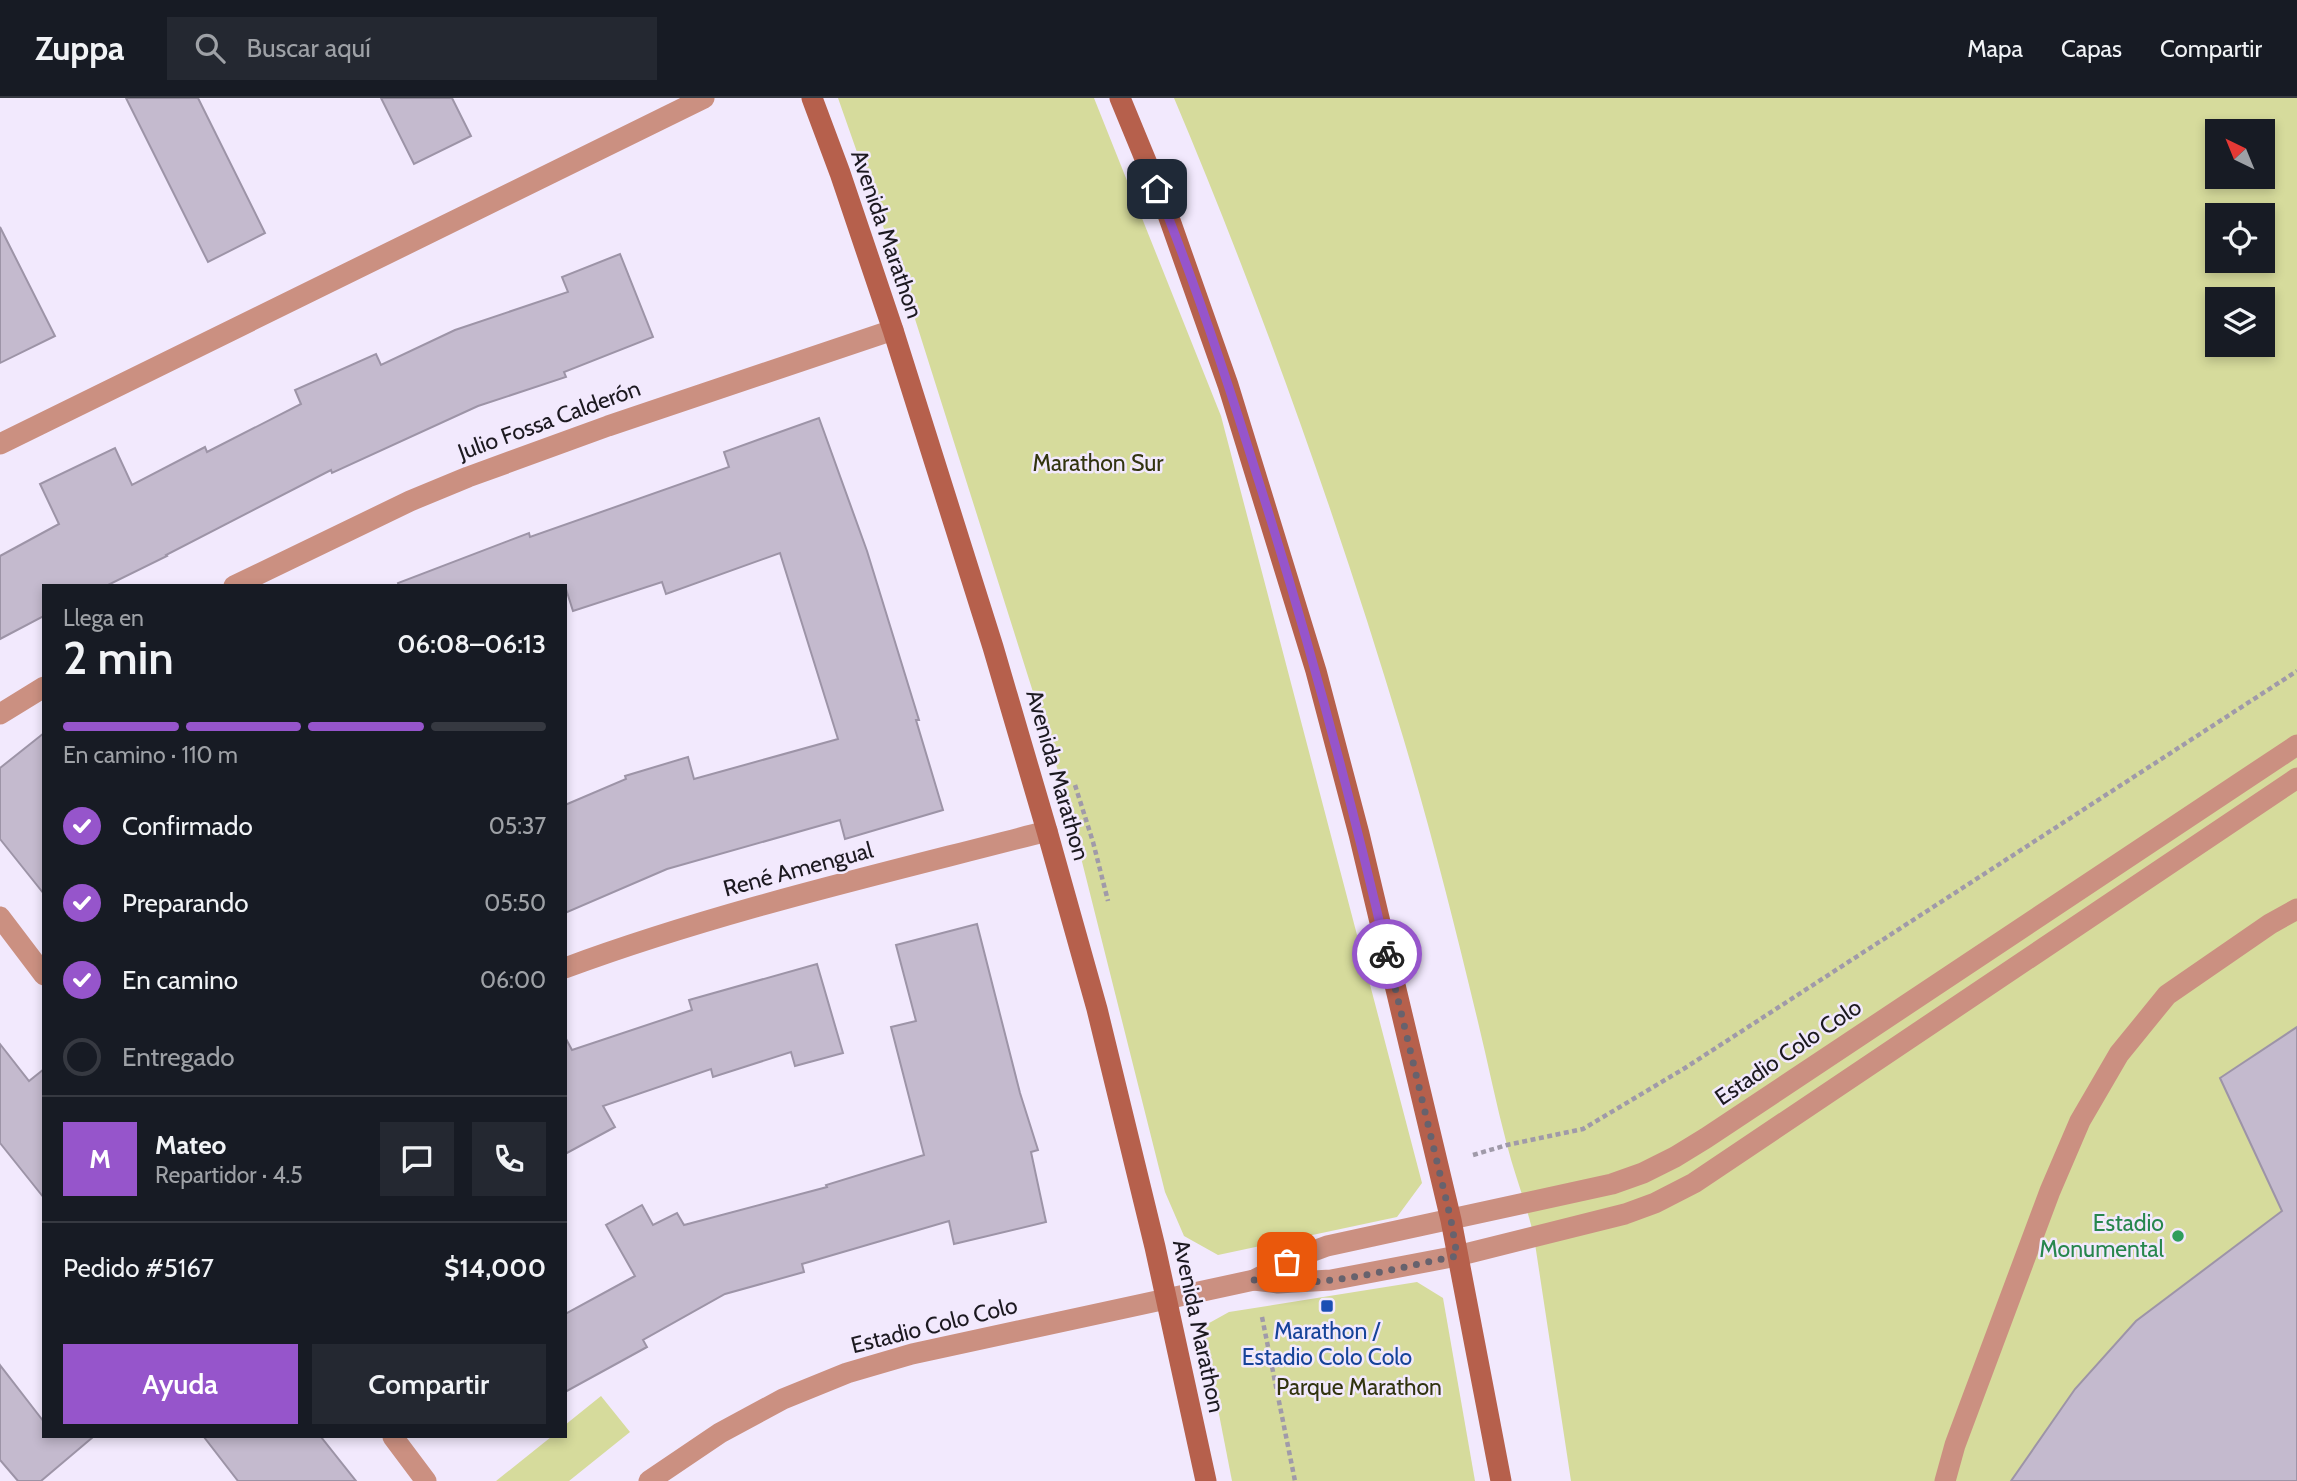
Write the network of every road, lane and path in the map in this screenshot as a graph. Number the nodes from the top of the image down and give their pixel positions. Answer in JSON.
{"nodes":[{"id":1,"x":704,"y":98,"type":"edge"},
{"id":2,"x":812,"y":98,"type":"edge"},
{"id":3,"x":1120,"y":98,"type":"edge"},
{"id":4,"x":893,"y":330,"type":"junction"},
{"id":5,"x":0,"y":444,"type":"edge"},
{"id":6,"x":238,"y":584,"type":"edge"},
{"id":7,"x":2297,"y":671,"type":"edge"},
{"id":8,"x":42,"y":688,"type":"edge"},
{"id":9,"x":0,"y":714,"type":"edge"},
{"id":10,"x":2297,"y":746,"type":"edge"},
{"id":11,"x":2297,"y":778,"type":"edge"},
{"id":12,"x":1047,"y":831,"type":"junction"},
{"id":13,"x":2297,"y":909,"type":"edge"},
{"id":14,"x":0,"y":917,"type":"edge"},
{"id":15,"x":567,"y":967,"type":"edge"},
{"id":16,"x":42,"y":972,"type":"edge"},
{"id":17,"x":1507,"y":1145,"type":"dead end"},
{"id":18,"x":1451,"y":1220,"type":"junction"},
{"id":19,"x":1457,"y":1256,"type":"junction"},
{"id":20,"x":1254,"y":1280,"type":"junction"},
{"id":21,"x":1166,"y":1299,"type":"junction"},
{"id":22,"x":394,"y":1438,"type":"edge"},
{"id":23,"x":659,"y":1478,"type":"edge"},
{"id":24,"x":426,"y":1481,"type":"edge"},
{"id":25,"x":1206,"y":1481,"type":"edge"},
{"id":26,"x":1295,"y":1481,"type":"edge"},
{"id":27,"x":1501,"y":1481,"type":"edge"},
{"id":28,"x":1945,"y":1481,"type":"edge"}],
"edges":[{"from":1,"to":5,"type":"street"},
{"from":2,"to":4,"type":"main road","name":"Avenida Marathon"},
{"from":3,"to":18,"type":"main road"},
{"from":4,"to":6,"type":"street","name":"Julio Fossa Calderón"},
{"from":4,"to":12,"type":"main road","name":"Avenida Marathon"},
{"from":7,"to":17,"type":"path"},
{"from":8,"to":9,"type":"street"},
{"from":10,"to":18,"type":"street","name":"Estadio Colo Colo"},
{"from":11,"to":19,"type":"street","name":"Estadio Colo Colo"},
{"from":12,"to":15,"type":"street","name":"René Amengual"},
{"from":12,"to":21,"type":"main road","name":"Avenida Marathon"},
{"from":13,"to":28,"type":"street"},
{"from":14,"to":16,"type":"street"},
{"from":18,"to":19,"type":"main road"},
{"from":18,"to":20,"type":"street","name":"Estadio Colo Colo"},
{"from":19,"to":20,"type":"street","name":"Estadio Colo Colo"},
{"from":19,"to":27,"type":"main road"},
{"from":20,"to":21,"type":"street","name":"Estadio Colo Colo"},
{"from":20,"to":26,"type":"path"},
{"from":21,"to":23,"type":"street","name":"Estadio Colo Colo"},
{"from":21,"to":25,"type":"main road","name":"Avenida Marathon"},
{"from":22,"to":24,"type":"street"}]}
